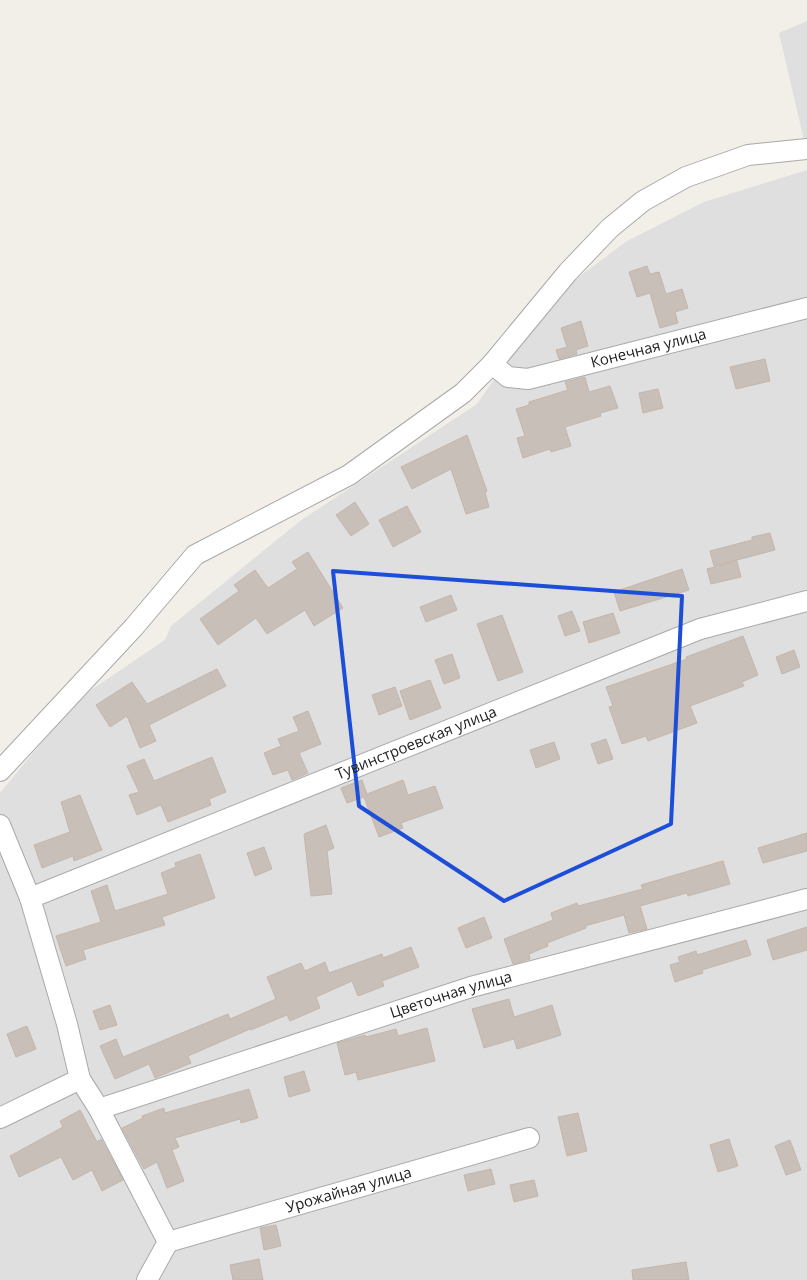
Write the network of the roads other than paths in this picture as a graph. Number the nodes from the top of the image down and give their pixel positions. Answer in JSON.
{"nodes":[{"id":1,"x":807,"y":149,"type":"edge"},
{"id":2,"x":807,"y":308,"type":"edge"},
{"id":3,"x":492,"y":364,"type":"junction"},
{"id":4,"x":807,"y":601,"type":"edge"},
{"id":5,"x":0,"y":771,"type":"edge"},
{"id":6,"x":0,"y":825,"type":"edge"},
{"id":7,"x":30,"y":898,"type":"junction"},
{"id":8,"x":807,"y":899,"type":"edge"},
{"id":9,"x":80,"y":1079,"type":"junction"},
{"id":10,"x":99,"y":1109,"type":"junction"},
{"id":11,"x":0,"y":1118,"type":"edge"},
{"id":12,"x":529,"y":1138,"type":"dead end"},
{"id":13,"x":168,"y":1242,"type":"junction"},
{"id":14,"x":147,"y":1280,"type":"edge"}],
"edges":[{"from":1,"to":3,"type":"street"},
{"from":2,"to":3,"type":"street","name":"Конечная улица"},
{"from":3,"to":5,"type":"street"},
{"from":4,"to":7,"type":"street","name":"Тувинстроевская улица"},
{"from":6,"to":7,"type":"street"},
{"from":7,"to":9,"type":"street"},
{"from":8,"to":10,"type":"street","name":"Цветочная улица"},
{"from":9,"to":10,"type":"street"},
{"from":9,"to":11,"type":"street"},
{"from":10,"to":13,"type":"street"},
{"from":12,"to":13,"type":"street","name":"Урожайная улица"},
{"from":13,"to":14,"type":"street"}]}
